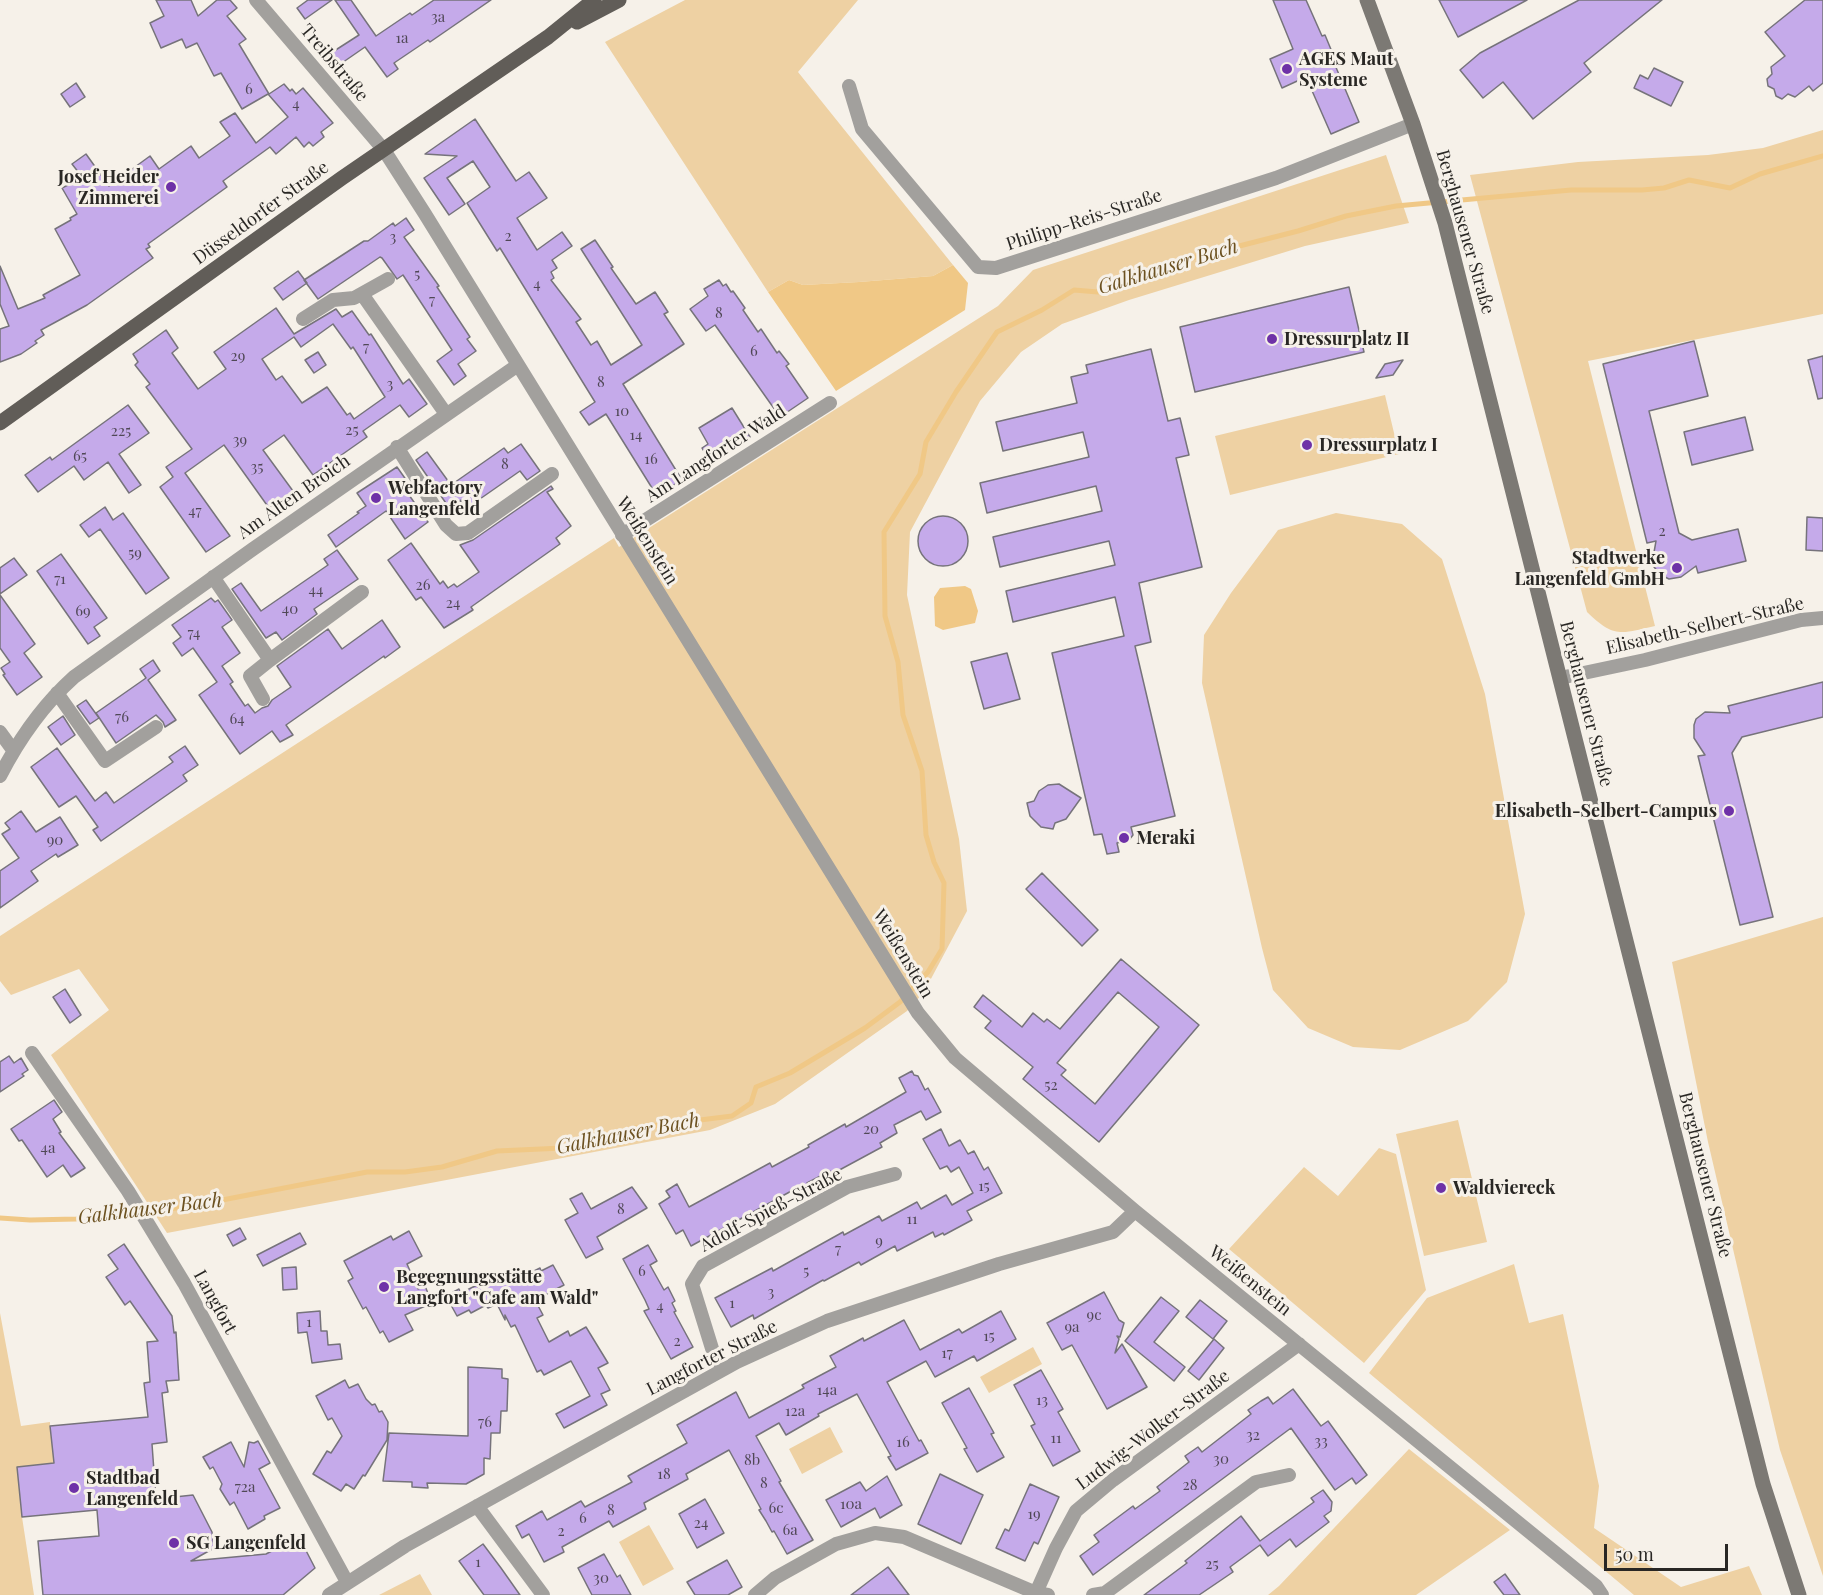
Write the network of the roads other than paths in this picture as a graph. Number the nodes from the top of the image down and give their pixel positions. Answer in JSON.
{"nodes":[{"id":1,"x":256,"y":0,"type":"edge"},
{"id":2,"x":594,"y":0,"type":"edge"},
{"id":3,"x":619,"y":0,"type":"edge"},
{"id":4,"x":1366,"y":0,"type":"edge"},
{"id":5,"x":548,"y":38,"type":"junction"},
{"id":6,"x":849,"y":86,"type":"dead end"},
{"id":7,"x":1413,"y":124,"type":"junction"},
{"id":8,"x":384,"y":150,"type":"junction"},
{"id":9,"x":388,"y":279,"type":"dead end"},
{"id":10,"x":362,"y":294,"type":"junction"},
{"id":11,"x":303,"y":319,"type":"dead end"},
{"id":12,"x":518,"y":364,"type":"junction"},
{"id":13,"x":830,"y":403,"type":"dead end"},
{"id":14,"x":446,"y":414,"type":"junction"},
{"id":15,"x":0,"y":423,"type":"edge"},
{"id":16,"x":397,"y":447,"type":"junction"},
{"id":17,"x":552,"y":474,"type":"dead end"},
{"id":18,"x":622,"y":535,"type":"junction"},
{"id":19,"x":213,"y":577,"type":"junction"},
{"id":20,"x":362,"y":592,"type":"dead end"},
{"id":21,"x":1823,"y":618,"type":"edge"},
{"id":22,"x":270,"y":660,"type":"junction"},
{"id":23,"x":1560,"y":678,"type":"junction"},
{"id":24,"x":57,"y":693,"type":"junction"},
{"id":25,"x":264,"y":699,"type":"dead end"},
{"id":26,"x":156,"y":727,"type":"dead end"},
{"id":27,"x":0,"y":732,"type":"edge"},
{"id":28,"x":13,"y":750,"type":"junction"},
{"id":29,"x":0,"y":776,"type":"edge"},
{"id":30,"x":32,"y":1053,"type":"dead end"},
{"id":31,"x":895,"y":1174,"type":"dead end"},
{"id":32,"x":1135,"y":1211,"type":"junction"},
{"id":33,"x":1299,"y":1344,"type":"junction"},
{"id":34,"x":719,"y":1371,"type":"junction"},
{"id":35,"x":1289,"y":1475,"type":"dead end"},
{"id":36,"x":477,"y":1506,"type":"junction"},
{"id":37,"x":348,"y":1582,"type":"junction"},
{"id":38,"x":1040,"y":1594,"type":"edge"},
{"id":39,"x":329,"y":1595,"type":"edge"},
{"id":40,"x":543,"y":1595,"type":"edge"},
{"id":41,"x":755,"y":1595,"type":"edge"},
{"id":42,"x":1093,"y":1595,"type":"edge"},
{"id":43,"x":1602,"y":1595,"type":"edge"},
{"id":44,"x":1799,"y":1595,"type":"edge"}],
"edges":[{"from":1,"to":8,"type":"street","name":"Treibstraße"},
{"from":2,"to":5,"type":"main road","name":"Düsseldorfer Straße"},
{"from":3,"to":5,"type":"main road","name":"Düsseldorfer Straße"},
{"from":4,"to":7,"type":"main road","name":"Berghausener Straße"},
{"from":5,"to":8,"type":"main road","name":"Düsseldorfer Straße"},
{"from":6,"to":7,"type":"street","name":"Philipp-Reis-Straße"},
{"from":7,"to":23,"type":"main road","name":"Berghausener Straße"},
{"from":8,"to":12,"type":"street","name":"Weißenstein"},
{"from":8,"to":15,"type":"main road","name":"Düsseldorfer Straße"},
{"from":9,"to":10,"type":"street"},
{"from":10,"to":11,"type":"street"},
{"from":10,"to":14,"type":"street"},
{"from":12,"to":14,"type":"street","name":"Am Alten Broich"},
{"from":12,"to":18,"type":"street","name":"Weißenstein"},
{"from":13,"to":18,"type":"street","name":"Am Langforter Wald"},
{"from":14,"to":16,"type":"street","name":"Am Alten Broich"},
{"from":16,"to":17,"type":"street"},
{"from":16,"to":19,"type":"street","name":"Am Alten Broich"},
{"from":18,"to":32,"type":"street","name":"Weißenstein"},
{"from":19,"to":22,"type":"street"},
{"from":19,"to":24,"type":"street","name":"Am Alten Broich"},
{"from":20,"to":22,"type":"street"},
{"from":21,"to":23,"type":"street","name":"Elisabeth-Selbert-Straße"},
{"from":22,"to":25,"type":"street"},
{"from":23,"to":44,"type":"main road","name":"Berghausener Straße"},
{"from":24,"to":26,"type":"street"},
{"from":24,"to":28,"type":"street","name":"Am Alten Broich"},
{"from":27,"to":28,"type":"street"},
{"from":28,"to":29,"type":"street","name":"Am Alten Broich"},
{"from":30,"to":37,"type":"street","name":"Langfort"},
{"from":31,"to":34,"type":"street","name":"Adolf-Spieß-Straße"},
{"from":32,"to":33,"type":"street","name":"Weißenstein"},
{"from":32,"to":34,"type":"street","name":"Langforter Straße"},
{"from":33,"to":38,"type":"street","name":"Ludwig-Wolker-Straße"},
{"from":33,"to":43,"type":"street","name":"Weißenstein"},
{"from":34,"to":36,"type":"street","name":"Langforter Straße"},
{"from":35,"to":42,"type":"street"},
{"from":36,"to":37,"type":"street","name":"Langforter Straße"},
{"from":36,"to":40,"type":"street"},
{"from":37,"to":39,"type":"street","name":"Langforter Straße"},
{"from":38,"to":41,"type":"street"}]}
